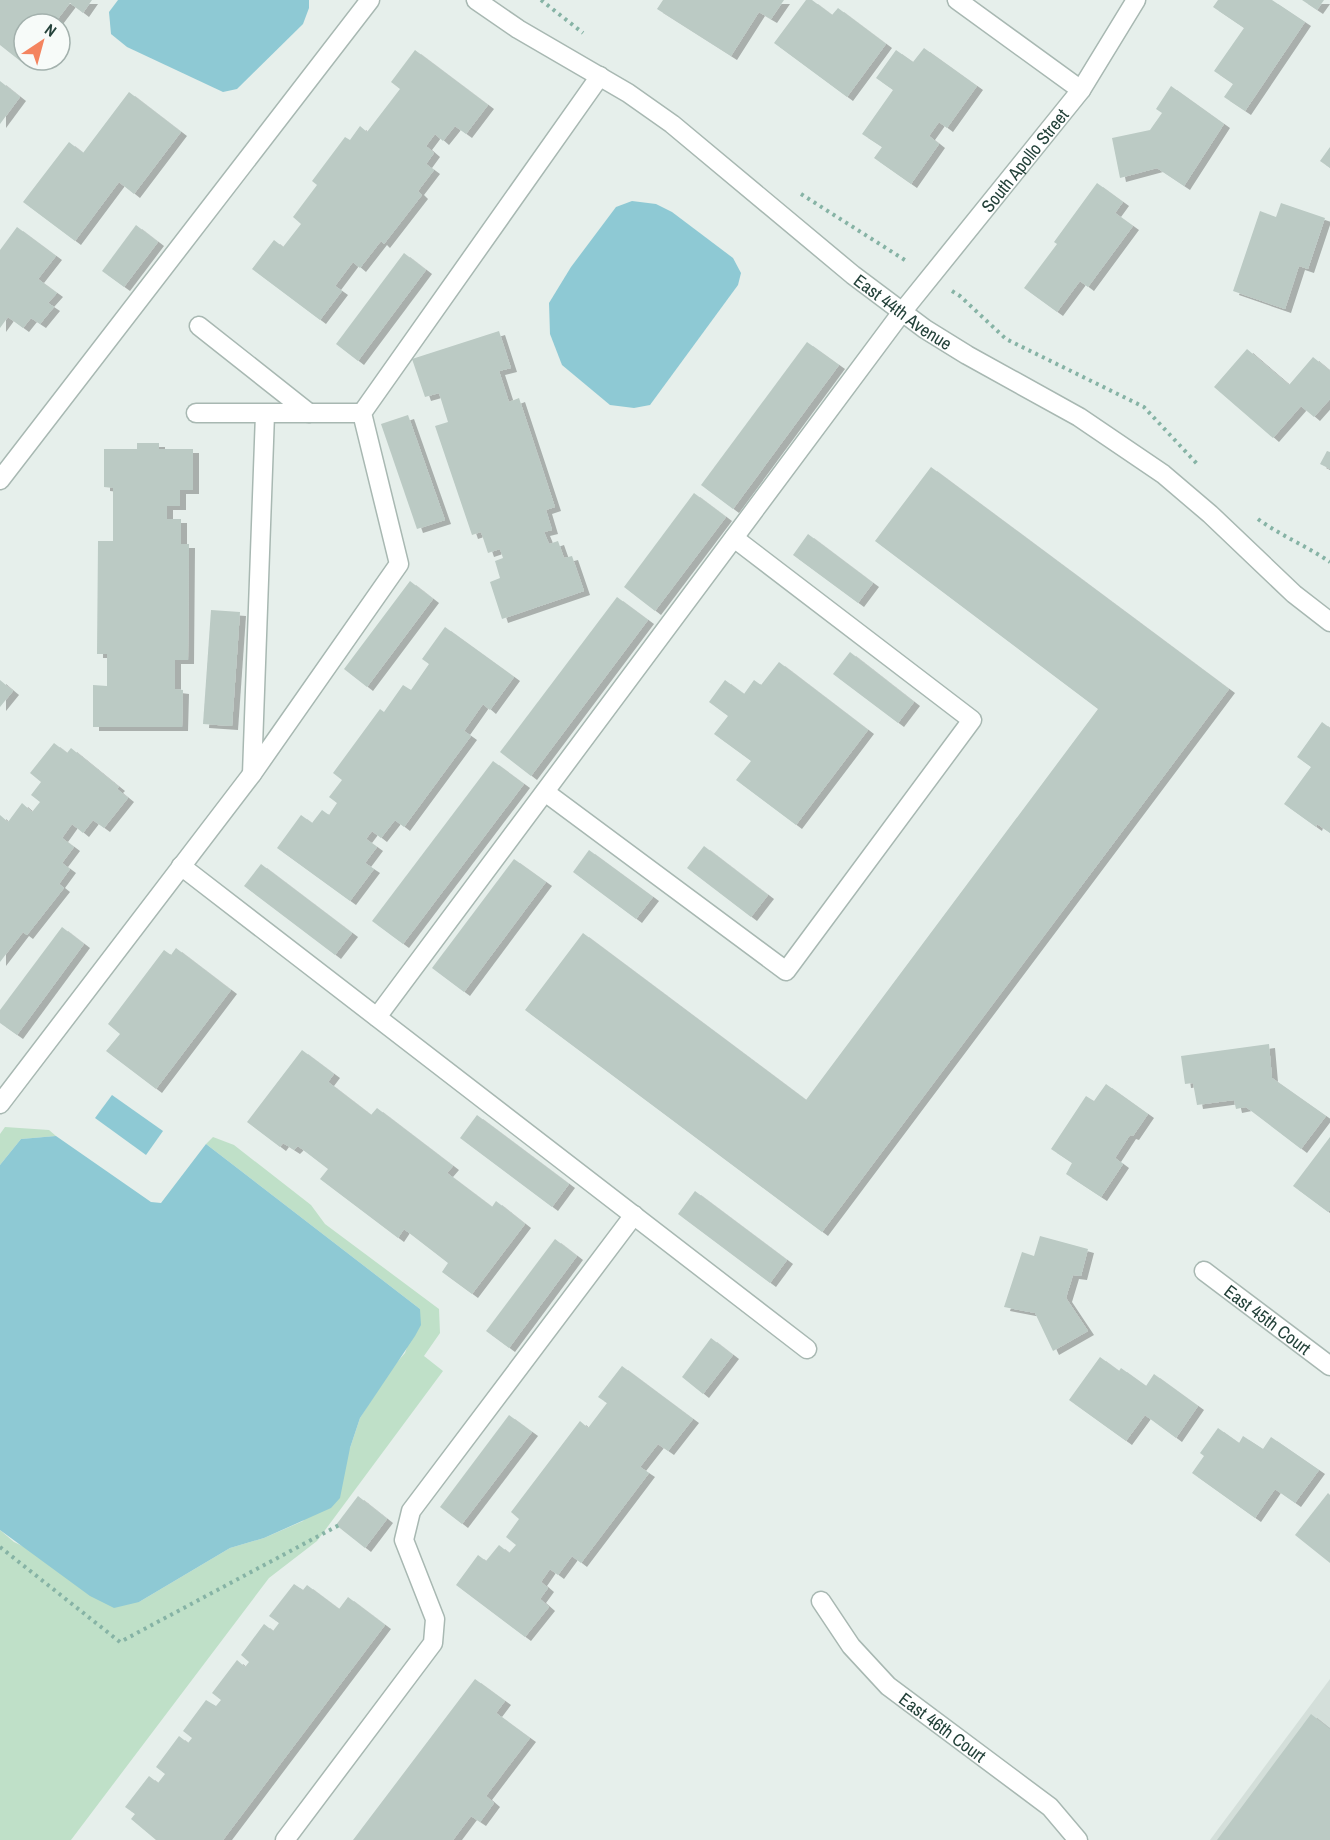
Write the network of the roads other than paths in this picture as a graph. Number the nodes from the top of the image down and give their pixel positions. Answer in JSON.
{"nodes":[{"id":1,"x":370,"y":0,"type":"edge"},
{"id":2,"x":476,"y":0,"type":"edge"},
{"id":3,"x":957,"y":0,"type":"edge"},
{"id":4,"x":1136,"y":0,"type":"edge"},
{"id":5,"x":600,"y":76,"type":"junction"},
{"id":6,"x":1081,"y":90,"type":"junction"},
{"id":7,"x":902,"y":312,"type":"junction"},
{"id":8,"x":199,"y":326,"type":"dead end"},
{"id":9,"x":196,"y":413,"type":"dead end"},
{"id":10,"x":309,"y":413,"type":"junction"},
{"id":11,"x":265,"y":414,"type":"junction"},
{"id":12,"x":362,"y":414,"type":"junction"},
{"id":13,"x":0,"y":480,"type":"edge"},
{"id":14,"x":734,"y":538,"type":"junction"},
{"id":15,"x":1330,"y":622,"type":"edge"},
{"id":16,"x":252,"y":774,"type":"junction"},
{"id":17,"x":545,"y":792,"type":"junction"},
{"id":18,"x":181,"y":866,"type":"junction"},
{"id":19,"x":377,"y":1017,"type":"junction"},
{"id":20,"x":0,"y":1104,"type":"edge"},
{"id":21,"x":634,"y":1215,"type":"junction"},
{"id":22,"x":1204,"y":1271,"type":"dead end"},
{"id":23,"x":807,"y":1349,"type":"dead end"},
{"id":24,"x":1330,"y":1366,"type":"edge"},
{"id":25,"x":821,"y":1601,"type":"dead end"},
{"id":26,"x":285,"y":1840,"type":"edge"},
{"id":27,"x":1078,"y":1840,"type":"edge"}],
"edges":[{"from":1,"to":13,"type":"street"},
{"from":2,"to":5,"type":"street","name":"East 44th Avenue"},
{"from":3,"to":6,"type":"street"},
{"from":4,"to":6,"type":"street","name":"South Apollo Street"},
{"from":5,"to":7,"type":"street","name":"East 44th Avenue"},
{"from":5,"to":12,"type":"street"},
{"from":6,"to":7,"type":"street","name":"South Apollo Street"},
{"from":7,"to":14,"type":"street","name":"South Apollo Street"},
{"from":7,"to":15,"type":"street","name":"East 44th Avenue"},
{"from":8,"to":10,"type":"street"},
{"from":9,"to":11,"type":"street"},
{"from":10,"to":11,"type":"street"},
{"from":10,"to":12,"type":"street"},
{"from":11,"to":16,"type":"street"},
{"from":12,"to":16,"type":"street"},
{"from":14,"to":17,"type":"street","name":"South Apollo Street"},
{"from":14,"to":17,"type":"street"},
{"from":16,"to":18,"type":"street"},
{"from":17,"to":19,"type":"street","name":"South Apollo Street"},
{"from":18,"to":19,"type":"street"},
{"from":18,"to":20,"type":"street"},
{"from":19,"to":21,"type":"street"},
{"from":21,"to":23,"type":"street"},
{"from":21,"to":26,"type":"street"},
{"from":22,"to":24,"type":"street","name":"East 45th Court"},
{"from":25,"to":27,"type":"street","name":"East 46th Court"}]}
